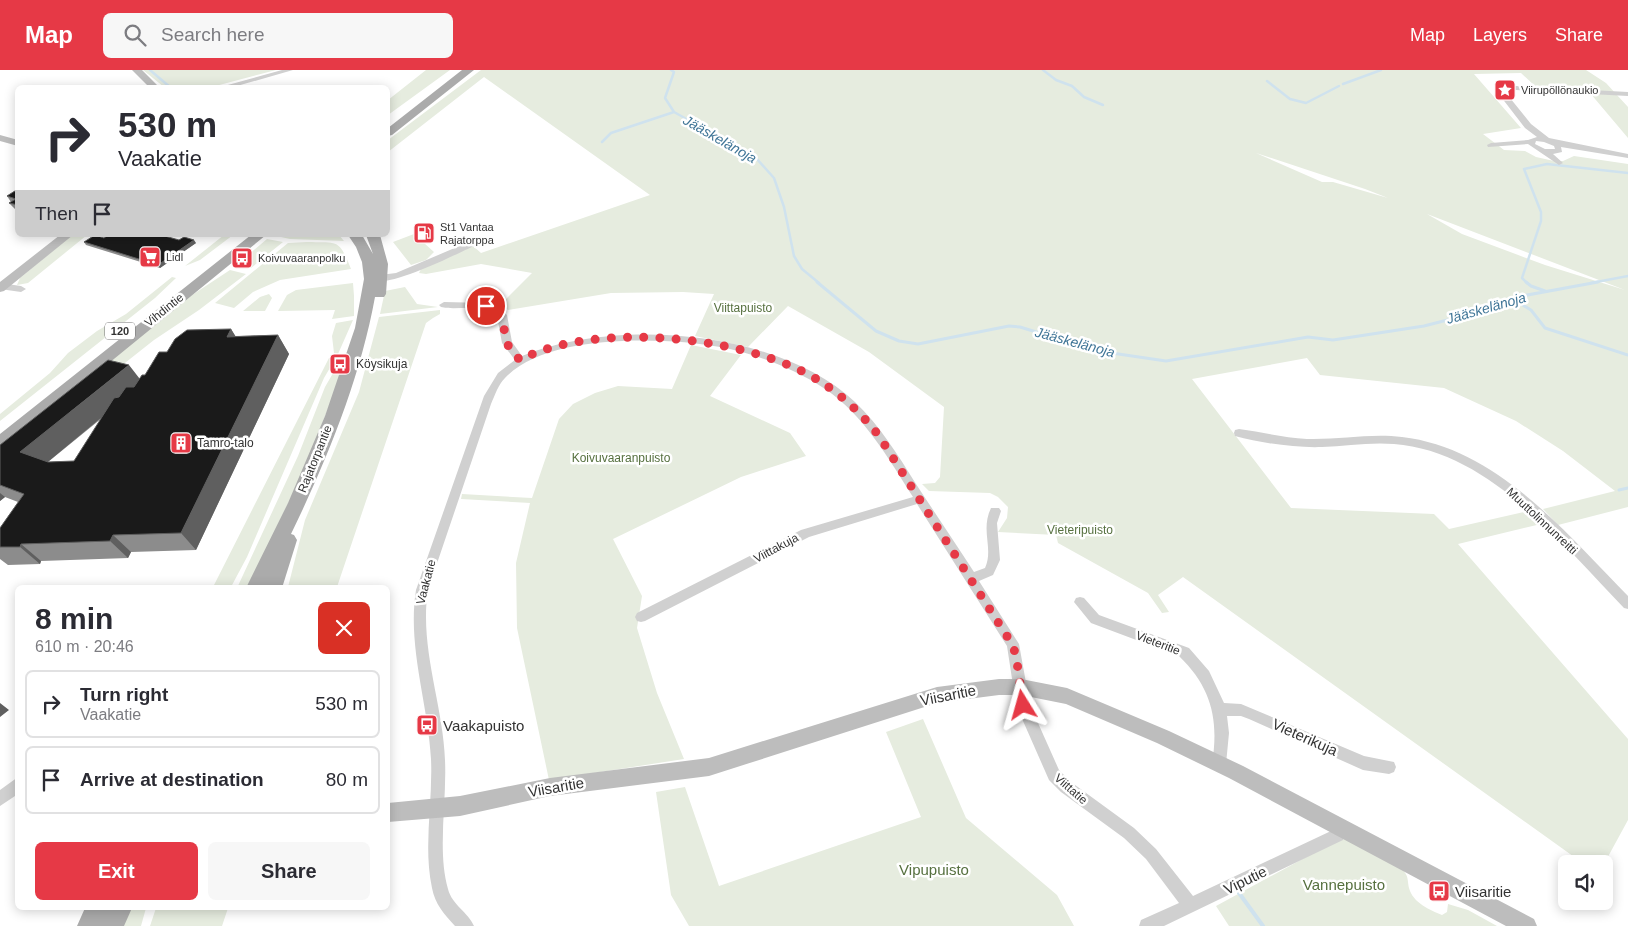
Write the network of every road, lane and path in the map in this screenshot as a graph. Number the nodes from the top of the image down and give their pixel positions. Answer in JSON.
{"nodes":[{"id":1,"x":132,"y":70,"type":"edge"},
{"id":2,"x":137,"y":70,"type":"edge"},
{"id":3,"x":290,"y":70,"type":"edge"},
{"id":4,"x":454,"y":70,"type":"edge"},
{"id":5,"x":469,"y":70,"type":"edge"},
{"id":6,"x":144,"y":85,"type":"edge"},
{"id":7,"x":153,"y":85,"type":"edge"},
{"id":8,"x":232,"y":85,"type":"edge"},
{"id":9,"x":1628,"y":94,"type":"edge"},
{"id":10,"x":390,"y":118,"type":"edge"},
{"id":11,"x":1528,"y":126,"type":"junction"},
{"id":12,"x":390,"y":132,"type":"edge"},
{"id":13,"x":0,"y":138,"type":"edge"},
{"id":14,"x":15,"y":142,"type":"edge"},
{"id":15,"x":1533,"y":143,"type":"junction"},
{"id":16,"x":1492,"y":145,"type":"dead end"},
{"id":17,"x":1554,"y":146,"type":"junction"},
{"id":18,"x":1628,"y":156,"type":"edge"},
{"id":19,"x":64,"y":237,"type":"edge"},
{"id":20,"x":239,"y":237,"type":"edge"},
{"id":21,"x":257,"y":237,"type":"edge"},
{"id":22,"x":356,"y":237,"type":"edge"},
{"id":23,"x":373,"y":237,"type":"edge"},
{"id":24,"x":470,"y":244,"type":"dead end"},
{"id":25,"x":376,"y":275,"type":"junction"},
{"id":26,"x":1,"y":287,"type":"edge"},
{"id":27,"x":21,"y":290,"type":"dead end"},
{"id":28,"x":444,"y":305,"type":"dead end"},
{"id":29,"x":520,"y":360,"type":"junction"},
{"id":30,"x":0,"y":428,"type":"edge"},
{"id":31,"x":1239,"y":433,"type":"dead end"},
{"id":32,"x":0,"y":443,"type":"edge"},
{"id":33,"x":919,"y":498,"type":"junction"},
{"id":34,"x":297,"y":503,"type":"junction"},
{"id":35,"x":995,"y":510,"type":"dead end"},
{"id":36,"x":971,"y":579,"type":"junction"},
{"id":37,"x":256,"y":585,"type":"edge"},
{"id":38,"x":273,"y":585,"type":"edge"},
{"id":39,"x":1080,"y":602,"type":"dead end"},
{"id":40,"x":1628,"y":604,"type":"edge"},
{"id":41,"x":641,"y":617,"type":"dead end"},
{"id":42,"x":1021,"y":687,"type":"junction"},
{"id":43,"x":1220,"y":709,"type":"junction"},
{"id":44,"x":1219,"y":764,"type":"junction"},
{"id":45,"x":1389,"y":767,"type":"dead end"},
{"id":46,"x":15,"y":786,"type":"edge"},
{"id":47,"x":0,"y":799,"type":"edge"},
{"id":48,"x":436,"y":809,"type":"junction"},
{"id":49,"x":390,"y":812,"type":"edge"},
{"id":50,"x":1339,"y":828,"type":"junction"},
{"id":51,"x":1191,"y":906,"type":"junction"},
{"id":52,"x":97,"y":910,"type":"edge"},
{"id":53,"x":119,"y":910,"type":"edge"},
{"id":54,"x":89,"y":926,"type":"edge"},
{"id":55,"x":111,"y":926,"type":"edge"},
{"id":56,"x":466,"y":926,"type":"edge"},
{"id":57,"x":1146,"y":926,"type":"edge"},
{"id":58,"x":1527,"y":926,"type":"edge"}],
"edges":[{"from":1,"to":6,"type":"street"},
{"from":2,"to":7,"type":"street"},
{"from":3,"to":8,"type":"street"},
{"from":4,"to":10,"type":"main road"},
{"from":5,"to":12,"type":"main road"},
{"from":9,"to":11,"type":"street"},
{"from":11,"to":15,"type":"street"},
{"from":11,"to":17,"type":"street"},
{"from":13,"to":14,"type":"street"},
{"from":15,"to":16,"type":"street"},
{"from":15,"to":17,"type":"street"},
{"from":15,"to":17,"type":"street"},
{"from":17,"to":18,"type":"street"},
{"from":19,"to":26,"type":"street"},
{"from":20,"to":30,"type":"main road","name":"Vihdintie","number":"120"},
{"from":21,"to":32,"type":"main road","name":"Vihdintie","number":"120"},
{"from":22,"to":25,"type":"main road","name":"Rajatorpantie"},
{"from":23,"to":25,"type":"main road","name":"Rajatorpantie"},
{"from":24,"to":25,"type":"street"},
{"from":25,"to":34,"type":"main road","name":"Rajatorpantie"},
{"from":26,"to":27,"type":"street"},
{"from":28,"to":29,"type":"street"},
{"from":29,"to":33,"type":"street","name":"Viittatie"},
{"from":29,"to":48,"type":"street","name":"Vaakatie"},
{"from":31,"to":40,"type":"street","name":"Muuttolinnunreitti"},
{"from":33,"to":36,"type":"street","name":"Viittatie"},
{"from":33,"to":41,"type":"street","name":"Viittakuja"},
{"from":34,"to":37,"type":"main road","name":"Rajatorpantie"},
{"from":34,"to":38,"type":"main road","name":"Rajatorpantie"},
{"from":35,"to":36,"type":"street"},
{"from":36,"to":42,"type":"street","name":"Viittatie"},
{"from":39,"to":43,"type":"street","name":"Vieteritie"},
{"from":42,"to":44,"type":"street","name":"Viisaritie"},
{"from":42,"to":48,"type":"street","name":"Viisaritie"},
{"from":42,"to":51,"type":"street","name":"Viittatie"},
{"from":43,"to":44,"type":"street","name":"Vieteritie"},
{"from":43,"to":45,"type":"street","name":"Vieterikuja"},
{"from":44,"to":50,"type":"street","name":"Viisaritie"},
{"from":46,"to":47,"type":"street"},
{"from":48,"to":49,"type":"street","name":"Viisaritie"},
{"from":48,"to":56,"type":"street","name":"Vaakatie"},
{"from":50,"to":51,"type":"street","name":"Viputie"},
{"from":50,"to":58,"type":"street","name":"Viisaritie"},
{"from":51,"to":57,"type":"street","name":"Viputie"},
{"from":52,"to":54,"type":"main road"},
{"from":53,"to":55,"type":"main road"}]}
